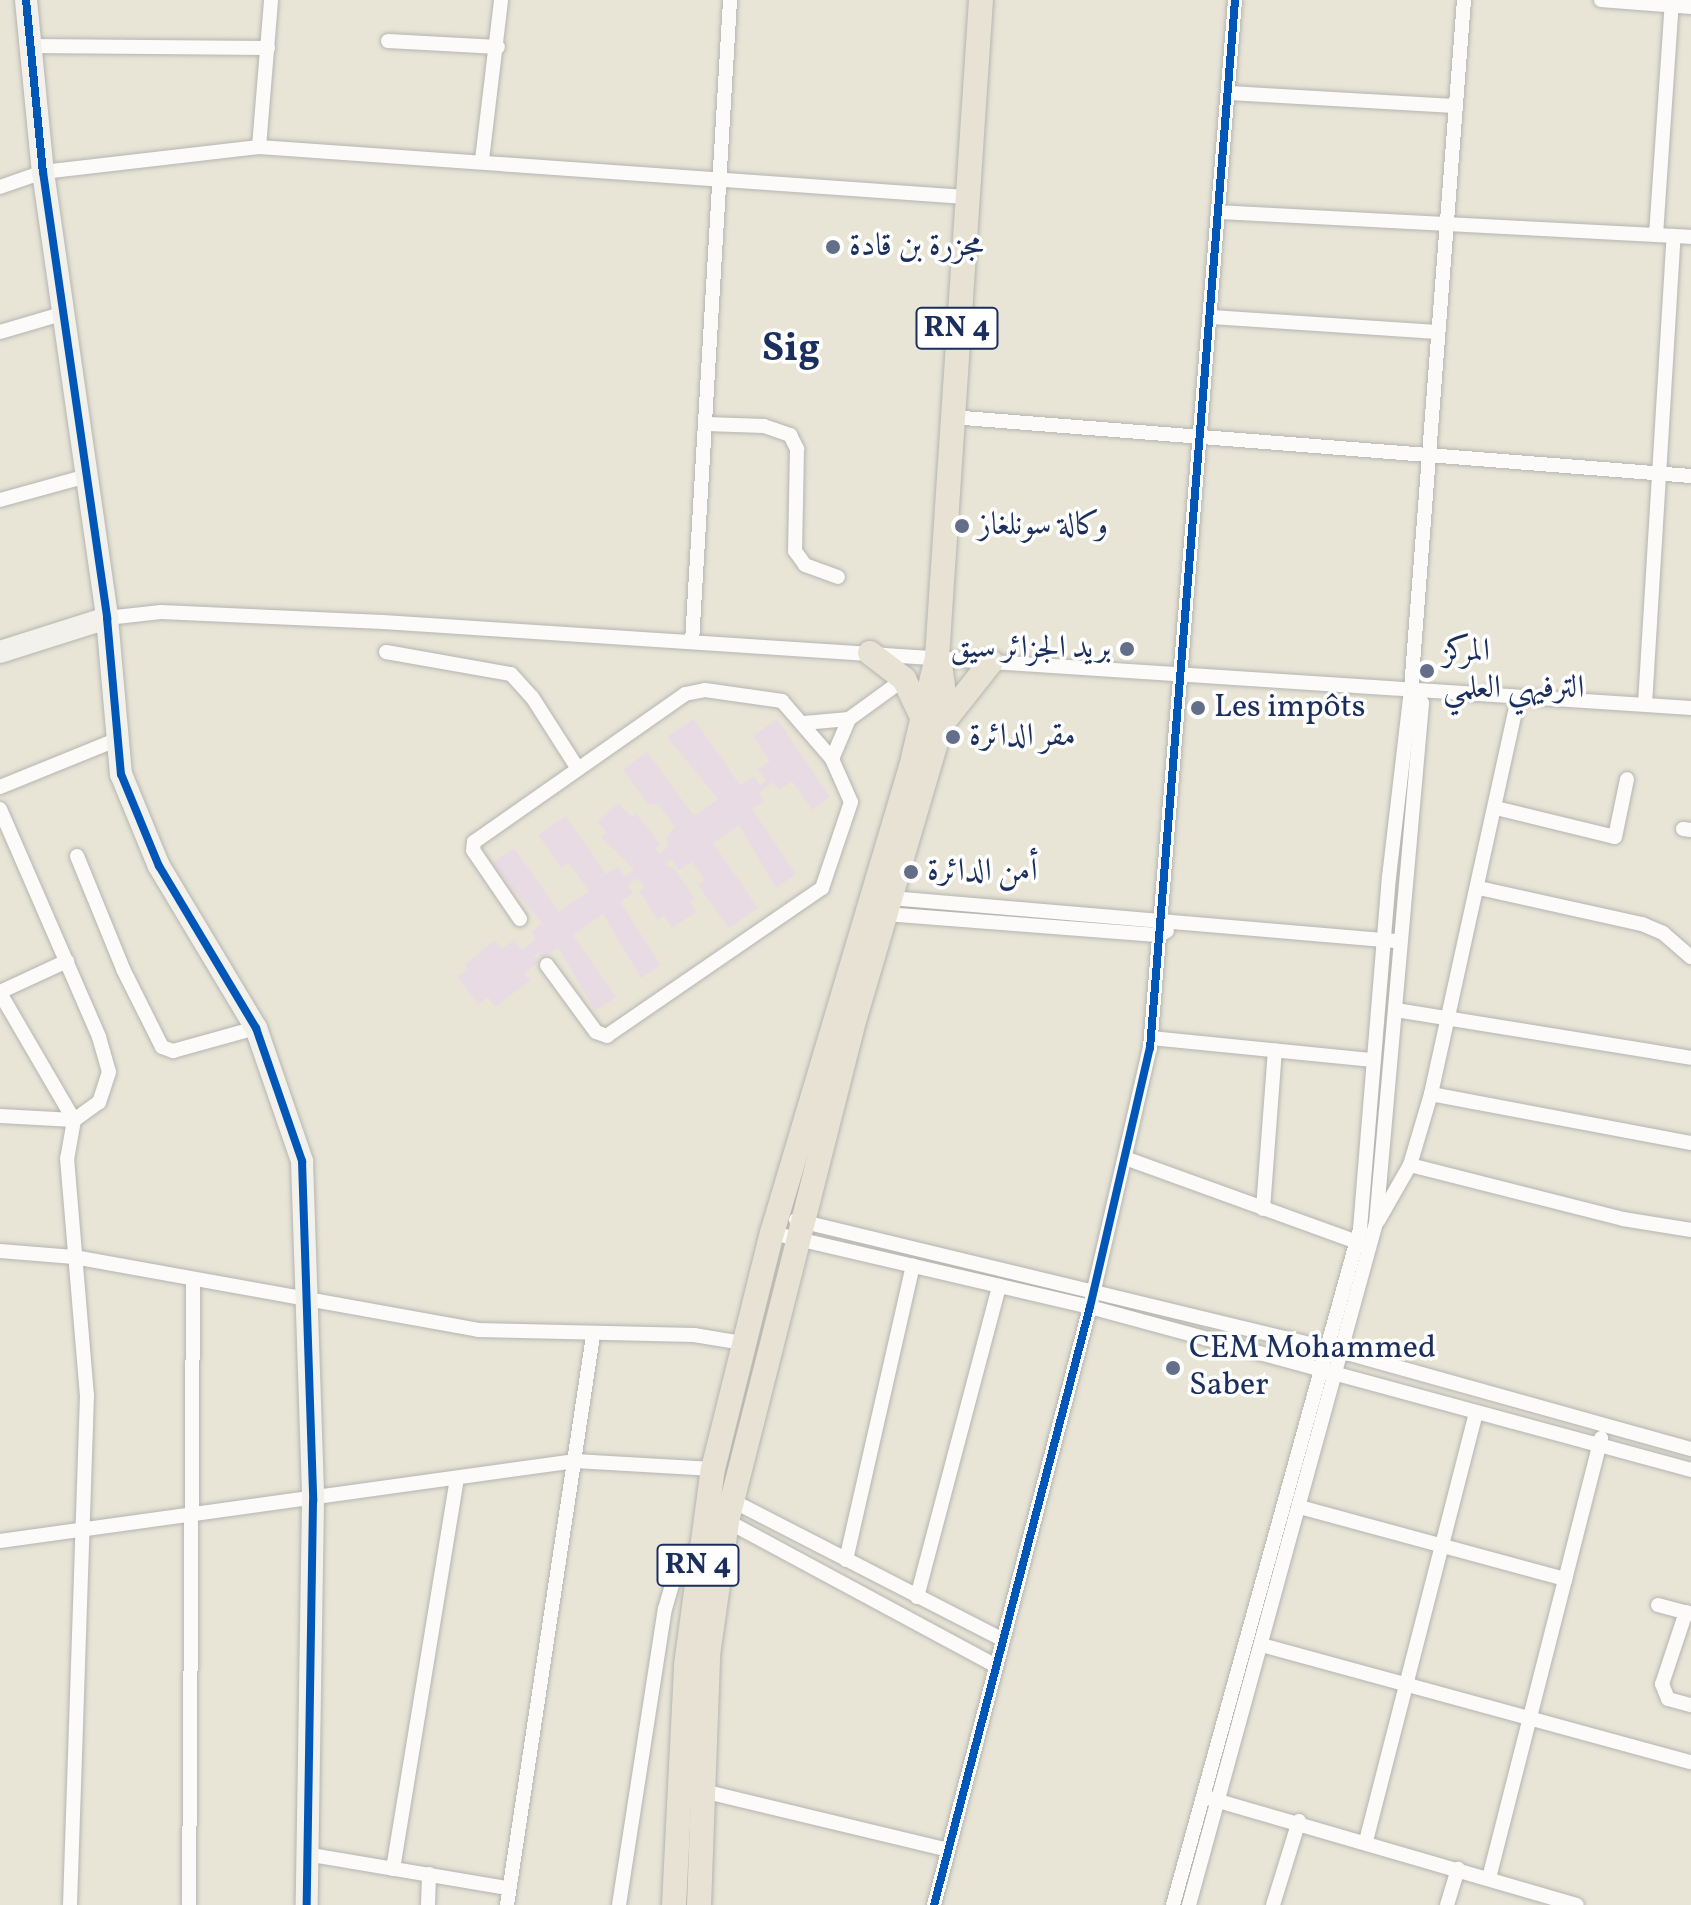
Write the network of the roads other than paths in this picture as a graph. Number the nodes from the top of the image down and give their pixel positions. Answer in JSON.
{"nodes":[{"id":1,"x":26,"y":0,"type":"edge"},
{"id":2,"x":271,"y":0,"type":"edge"},
{"id":3,"x":501,"y":0,"type":"edge"},
{"id":4,"x":730,"y":0,"type":"edge"},
{"id":5,"x":981,"y":0,"type":"edge"},
{"id":6,"x":1235,"y":0,"type":"edge"},
{"id":7,"x":1464,"y":0,"type":"edge"},
{"id":8,"x":1601,"y":0,"type":"edge"},
{"id":9,"x":1672,"y":3,"type":"edge"},
{"id":10,"x":1691,"y":7,"type":"edge"},
{"id":11,"x":388,"y":41,"type":"dead end"},
{"id":12,"x":30,"y":46,"type":"junction"},
{"id":13,"x":498,"y":47,"type":"junction"},
{"id":14,"x":268,"y":48,"type":"junction"},
{"id":15,"x":1228,"y":93,"type":"junction"},
{"id":16,"x":1456,"y":106,"type":"junction"},
{"id":17,"x":259,"y":147,"type":"junction"},
{"id":18,"x":482,"y":160,"type":"junction"},
{"id":19,"x":43,"y":172,"type":"junction"},
{"id":20,"x":718,"y":180,"type":"junction"},
{"id":21,"x":0,"y":187,"type":"edge"},
{"id":22,"x":965,"y":197,"type":"junction"},
{"id":23,"x":1218,"y":212,"type":"junction"},
{"id":24,"x":1446,"y":227,"type":"junction"},
{"id":25,"x":1656,"y":235,"type":"junction"},
{"id":26,"x":1674,"y":236,"type":"junction"},
{"id":27,"x":1691,"y":237,"type":"edge"},
{"id":28,"x":61,"y":314,"type":"junction"},
{"id":29,"x":1211,"y":317,"type":"junction"},
{"id":30,"x":0,"y":332,"type":"edge"},
{"id":31,"x":1438,"y":332,"type":"junction"},
{"id":32,"x":951,"y":417,"type":"junction"},
{"id":33,"x":706,"y":424,"type":"junction"},
{"id":34,"x":1201,"y":438,"type":"junction"},
{"id":35,"x":1430,"y":456,"type":"junction"},
{"id":36,"x":1661,"y":474,"type":"junction"},
{"id":37,"x":1691,"y":476,"type":"edge"},
{"id":38,"x":83,"y":477,"type":"junction"},
{"id":39,"x":0,"y":500,"type":"edge"},
{"id":40,"x":838,"y":577,"type":"dead end"},
{"id":41,"x":107,"y":618,"type":"junction"},
{"id":42,"x":692,"y":642,"type":"junction"},
{"id":43,"x":0,"y":652,"type":"edge"},
{"id":44,"x":386,"y":652,"type":"dead end"},
{"id":45,"x":870,"y":653,"type":"junction"},
{"id":46,"x":937,"y":657,"type":"junction"},
{"id":47,"x":991,"y":662,"type":"junction"},
{"id":48,"x":1183,"y":675,"type":"junction"},
{"id":49,"x":904,"y":679,"type":"junction"},
{"id":50,"x":1411,"y":689,"type":"junction"},
{"id":51,"x":1518,"y":698,"type":"junction"},
{"id":52,"x":1645,"y":704,"type":"junction"},
{"id":53,"x":1691,"y":708,"type":"edge"},
{"id":54,"x":849,"y":719,"type":"junction"},
{"id":55,"x":804,"y":723,"type":"junction"},
{"id":56,"x":932,"y":723,"type":"junction"},
{"id":57,"x":116,"y":740,"type":"junction"},
{"id":58,"x":832,"y":759,"type":"junction"},
{"id":59,"x":578,"y":769,"type":"junction"},
{"id":60,"x":1627,"y":779,"type":"dead end"},
{"id":61,"x":0,"y":787,"type":"edge"},
{"id":62,"x":1496,"y":808,"type":"junction"},
{"id":63,"x":0,"y":809,"type":"edge"},
{"id":64,"x":77,"y":856,"type":"dead end"},
{"id":65,"x":1479,"y":888,"type":"junction"},
{"id":66,"x":888,"y":906,"type":"junction"},
{"id":67,"x":1058,"y":911,"type":"junction"},
{"id":68,"x":1162,"y":917,"type":"junction"},
{"id":69,"x":520,"y":919,"type":"dead end"},
{"id":70,"x":1176,"y":925,"type":"junction"},
{"id":71,"x":1057,"y":927,"type":"junction"},
{"id":72,"x":1160,"y":935,"type":"junction"},
{"id":73,"x":1387,"y":940,"type":"junction"},
{"id":74,"x":1403,"y":942,"type":"junction"},
{"id":75,"x":1691,"y":957,"type":"edge"},
{"id":76,"x":67,"y":961,"type":"junction"},
{"id":77,"x":547,"y":965,"type":"dead end"},
{"id":78,"x":0,"y":992,"type":"edge"},
{"id":79,"x":1396,"y":1010,"type":"junction"},
{"id":80,"x":1449,"y":1021,"type":"junction"},
{"id":81,"x":256,"y":1028,"type":"junction"},
{"id":82,"x":1151,"y":1038,"type":"junction"},
{"id":83,"x":1275,"y":1050,"type":"junction"},
{"id":84,"x":1691,"y":1058,"type":"edge"},
{"id":85,"x":1373,"y":1060,"type":"junction"},
{"id":86,"x":1431,"y":1094,"type":"junction"},
{"id":87,"x":0,"y":1116,"type":"edge"},
{"id":88,"x":74,"y":1120,"type":"junction"},
{"id":89,"x":1691,"y":1143,"type":"edge"},
{"id":90,"x":1125,"y":1158,"type":"junction"},
{"id":91,"x":1410,"y":1165,"type":"junction"},
{"id":92,"x":1263,"y":1209,"type":"junction"},
{"id":93,"x":1376,"y":1223,"type":"junction"},
{"id":94,"x":787,"y":1227,"type":"junction"},
{"id":95,"x":1691,"y":1230,"type":"edge"},
{"id":96,"x":1364,"y":1244,"type":"junction"},
{"id":97,"x":0,"y":1251,"type":"edge"},
{"id":98,"x":74,"y":1257,"type":"junction"},
{"id":99,"x":913,"y":1266,"type":"junction"},
{"id":100,"x":193,"y":1281,"type":"junction"},
{"id":101,"x":999,"y":1286,"type":"junction"},
{"id":102,"x":305,"y":1295,"type":"junction"},
{"id":103,"x":1092,"y":1300,"type":"junction"},
{"id":104,"x":593,"y":1336,"type":"junction"},
{"id":105,"x":743,"y":1343,"type":"junction"},
{"id":106,"x":1327,"y":1348,"type":"junction"},
{"id":107,"x":1343,"y":1352,"type":"junction"},
{"id":108,"x":1321,"y":1370,"type":"junction"},
{"id":109,"x":1337,"y":1374,"type":"junction"},
{"id":110,"x":1476,"y":1412,"type":"junction"},
{"id":111,"x":1605,"y":1426,"type":"junction"},
{"id":112,"x":1599,"y":1446,"type":"junction"},
{"id":113,"x":1691,"y":1449,"type":"edge"},
{"id":114,"x":575,"y":1461,"type":"junction"},
{"id":115,"x":713,"y":1469,"type":"junction"},
{"id":116,"x":1691,"y":1470,"type":"edge"},
{"id":117,"x":457,"y":1479,"type":"junction"},
{"id":118,"x":313,"y":1501,"type":"junction"},
{"id":119,"x":1300,"y":1507,"type":"junction"},
{"id":120,"x":729,"y":1510,"type":"junction"},
{"id":121,"x":194,"y":1516,"type":"junction"},
{"id":122,"x":1288,"y":1522,"type":"junction"},
{"id":123,"x":87,"y":1530,"type":"junction"},
{"id":124,"x":0,"y":1541,"type":"edge"},
{"id":125,"x":701,"y":1542,"type":"junction"},
{"id":126,"x":1444,"y":1546,"type":"junction"},
{"id":127,"x":846,"y":1560,"type":"junction"},
{"id":128,"x":1565,"y":1579,"type":"junction"},
{"id":129,"x":885,"y":1580,"type":"junction"},
{"id":130,"x":917,"y":1597,"type":"junction"},
{"id":131,"x":876,"y":1600,"type":"junction"},
{"id":132,"x":1658,"y":1605,"type":"dead end"},
{"id":133,"x":1688,"y":1613,"type":"edge"},
{"id":134,"x":1003,"y":1640,"type":"junction"},
{"id":135,"x":1262,"y":1645,"type":"junction"},
{"id":136,"x":996,"y":1666,"type":"junction"},
{"id":137,"x":1405,"y":1684,"type":"junction"},
{"id":138,"x":1691,"y":1705,"type":"edge"},
{"id":139,"x":1529,"y":1718,"type":"junction"},
{"id":140,"x":1691,"y":1762,"type":"edge"},
{"id":141,"x":703,"y":1791,"type":"junction"},
{"id":142,"x":1210,"y":1799,"type":"junction"},
{"id":143,"x":1299,"y":1821,"type":"junction"},
{"id":144,"x":1366,"y":1841,"type":"junction"},
{"id":145,"x":948,"y":1850,"type":"junction"},
{"id":146,"x":306,"y":1854,"type":"junction"},
{"id":147,"x":393,"y":1869,"type":"junction"},
{"id":148,"x":1458,"y":1869,"type":"junction"},
{"id":149,"x":429,"y":1874,"type":"junction"},
{"id":150,"x":1489,"y":1878,"type":"junction"},
{"id":151,"x":508,"y":1888,"type":"junction"},
{"id":152,"x":70,"y":1905,"type":"edge"},
{"id":153,"x":189,"y":1905,"type":"edge"},
{"id":154,"x":307,"y":1905,"type":"edge"},
{"id":155,"x":428,"y":1905,"type":"edge"},
{"id":156,"x":507,"y":1905,"type":"edge"},
{"id":157,"x":619,"y":1905,"type":"edge"},
{"id":158,"x":674,"y":1905,"type":"edge"},
{"id":159,"x":699,"y":1905,"type":"edge"},
{"id":160,"x":934,"y":1905,"type":"edge"},
{"id":161,"x":1173,"y":1905,"type":"edge"},
{"id":162,"x":1189,"y":1905,"type":"edge"},
{"id":163,"x":1273,"y":1905,"type":"edge"},
{"id":164,"x":1447,"y":1905,"type":"edge"},
{"id":165,"x":1577,"y":1905,"type":"edge"}],
"edges":[{"from":1,"to":12,"type":"street"},
{"from":2,"to":14,"type":"street"},
{"from":3,"to":13,"type":"street"},
{"from":4,"to":20,"type":"street"},
{"from":5,"to":22,"type":"main road","number":"RN 4"},
{"from":6,"to":15,"type":"street"},
{"from":7,"to":16,"type":"street"},
{"from":8,"to":9,"type":"street"},
{"from":9,"to":10,"type":"street"},
{"from":9,"to":25,"type":"street"},
{"from":11,"to":13,"type":"street"},
{"from":12,"to":14,"type":"street"},
{"from":12,"to":19,"type":"street"},
{"from":13,"to":18,"type":"street"},
{"from":14,"to":17,"type":"street"},
{"from":15,"to":16,"type":"street"},
{"from":15,"to":23,"type":"street"},
{"from":16,"to":24,"type":"street"},
{"from":17,"to":18,"type":"street"},
{"from":17,"to":19,"type":"street"},
{"from":18,"to":20,"type":"street"},
{"from":19,"to":21,"type":"street"},
{"from":19,"to":28,"type":"street"},
{"from":20,"to":22,"type":"street"},
{"from":20,"to":33,"type":"street"},
{"from":22,"to":32,"type":"main road","number":"RN 4"},
{"from":23,"to":24,"type":"street"},
{"from":23,"to":29,"type":"street"},
{"from":24,"to":25,"type":"street"},
{"from":24,"to":31,"type":"street"},
{"from":25,"to":26,"type":"street"},
{"from":26,"to":27,"type":"street"},
{"from":26,"to":36,"type":"street"},
{"from":28,"to":30,"type":"street"},
{"from":28,"to":38,"type":"street"},
{"from":29,"to":31,"type":"street"},
{"from":29,"to":34,"type":"street"},
{"from":31,"to":35,"type":"street"},
{"from":32,"to":34,"type":"street"},
{"from":32,"to":46,"type":"main road","number":"RN 4"},
{"from":33,"to":40,"type":"street"},
{"from":33,"to":42,"type":"street"},
{"from":34,"to":35,"type":"street"},
{"from":34,"to":48,"type":"street"},
{"from":35,"to":36,"type":"street"},
{"from":35,"to":50,"type":"street"},
{"from":36,"to":37,"type":"street"},
{"from":36,"to":52,"type":"street"},
{"from":38,"to":39,"type":"street"},
{"from":38,"to":41,"type":"street"},
{"from":41,"to":42,"type":"street"},
{"from":41,"to":43,"type":"street"},
{"from":41,"to":57,"type":"street"},
{"from":42,"to":45,"type":"street"},
{"from":44,"to":59,"type":"street"},
{"from":45,"to":46,"type":"street"},
{"from":45,"to":49,"type":"main road"},
{"from":46,"to":47,"type":"street"},
{"from":46,"to":56,"type":"main road","number":"RN 4"},
{"from":47,"to":48,"type":"street"},
{"from":47,"to":56,"type":"main road"},
{"from":48,"to":50,"type":"street"},
{"from":48,"to":68,"type":"street"},
{"from":49,"to":54,"type":"street"},
{"from":49,"to":56,"type":"main road"},
{"from":50,"to":51,"type":"street"},
{"from":50,"to":73,"type":"street"},
{"from":50,"to":74,"type":"street"},
{"from":51,"to":52,"type":"street"},
{"from":51,"to":62,"type":"street"},
{"from":52,"to":53,"type":"street"},
{"from":54,"to":55,"type":"street"},
{"from":54,"to":58,"type":"street"},
{"from":55,"to":58,"type":"street"},
{"from":55,"to":59,"type":"street"},
{"from":56,"to":66,"type":"main road","number":"RN 4"},
{"from":56,"to":94,"type":"main road","number":"RN 4"},
{"from":57,"to":61,"type":"street"},
{"from":57,"to":81,"type":"street"},
{"from":58,"to":77,"type":"street"},
{"from":59,"to":69,"type":"street"},
{"from":60,"to":62,"type":"street"},
{"from":62,"to":65,"type":"street"},
{"from":63,"to":76,"type":"street"},
{"from":64,"to":81,"type":"street"},
{"from":65,"to":75,"type":"street"},
{"from":65,"to":80,"type":"street"},
{"from":66,"to":67,"type":"street"},
{"from":66,"to":71,"type":"street"},
{"from":66,"to":94,"type":"main road","number":"RN 4"},
{"from":67,"to":68,"type":"street"},
{"from":67,"to":71,"type":"street"},
{"from":68,"to":70,"type":"street"},
{"from":68,"to":72,"type":"street"},
{"from":70,"to":72,"type":"street"},
{"from":70,"to":73,"type":"street"},
{"from":71,"to":72,"type":"street"},
{"from":72,"to":82,"type":"street"},
{"from":73,"to":74,"type":"street"},
{"from":73,"to":85,"type":"street"},
{"from":74,"to":79,"type":"street"},
{"from":76,"to":78,"type":"street"},
{"from":76,"to":88,"type":"street"},
{"from":78,"to":88,"type":"street"},
{"from":79,"to":80,"type":"street"},
{"from":79,"to":93,"type":"street"},
{"from":80,"to":84,"type":"street"},
{"from":80,"to":86,"type":"street"},
{"from":81,"to":102,"type":"street"},
{"from":82,"to":83,"type":"street"},
{"from":82,"to":90,"type":"street"},
{"from":83,"to":85,"type":"street"},
{"from":83,"to":92,"type":"street"},
{"from":85,"to":96,"type":"street"},
{"from":86,"to":89,"type":"street"},
{"from":86,"to":91,"type":"street"},
{"from":87,"to":88,"type":"street"},
{"from":88,"to":98,"type":"street"},
{"from":90,"to":92,"type":"street"},
{"from":90,"to":103,"type":"street"},
{"from":91,"to":93,"type":"street"},
{"from":91,"to":95,"type":"street"},
{"from":92,"to":96,"type":"street"},
{"from":93,"to":96,"type":"street"},
{"from":94,"to":99,"type":"street"},
{"from":94,"to":103,"type":"street"},
{"from":94,"to":105,"type":"main road","number":"RN 4"},
{"from":94,"to":120,"type":"main road","number":"RN 4"},
{"from":96,"to":106,"type":"street"},
{"from":96,"to":107,"type":"street"},
{"from":97,"to":98,"type":"street"},
{"from":98,"to":100,"type":"street"},
{"from":98,"to":123,"type":"street"},
{"from":99,"to":101,"type":"street"},
{"from":99,"to":127,"type":"street"},
{"from":100,"to":102,"type":"street"},
{"from":100,"to":121,"type":"street"},
{"from":101,"to":103,"type":"street"},
{"from":101,"to":130,"type":"street"},
{"from":102,"to":104,"type":"street"},
{"from":102,"to":118,"type":"street"},
{"from":103,"to":106,"type":"street"},
{"from":103,"to":108,"type":"street"},
{"from":103,"to":134,"type":"street"},
{"from":104,"to":105,"type":"street"},
{"from":104,"to":114,"type":"street"},
{"from":105,"to":115,"type":"main road","number":"RN 4"},
{"from":106,"to":107,"type":"street"},
{"from":106,"to":108,"type":"street"},
{"from":107,"to":109,"type":"street"},
{"from":107,"to":111,"type":"street"},
{"from":108,"to":109,"type":"street"},
{"from":108,"to":122,"type":"street"},
{"from":109,"to":110,"type":"street"},
{"from":109,"to":119,"type":"street"},
{"from":110,"to":112,"type":"street"},
{"from":110,"to":126,"type":"street"},
{"from":111,"to":112,"type":"street"},
{"from":111,"to":113,"type":"street"},
{"from":112,"to":116,"type":"street"},
{"from":112,"to":128,"type":"street"},
{"from":114,"to":115,"type":"street"},
{"from":114,"to":117,"type":"street"},
{"from":114,"to":151,"type":"street"},
{"from":115,"to":125,"type":"main road","number":"RN 4"},
{"from":117,"to":118,"type":"street"},
{"from":117,"to":147,"type":"street"},
{"from":118,"to":121,"type":"street"},
{"from":118,"to":146,"type":"street"},
{"from":119,"to":122,"type":"street"},
{"from":119,"to":126,"type":"street"},
{"from":120,"to":127,"type":"street"},
{"from":120,"to":131,"type":"street"},
{"from":120,"to":141,"type":"main road","number":"RN 4"},
{"from":121,"to":123,"type":"street"},
{"from":121,"to":153,"type":"street"},
{"from":122,"to":135,"type":"street"},
{"from":122,"to":142,"type":"street"},
{"from":123,"to":124,"type":"street"},
{"from":123,"to":152,"type":"street"},
{"from":125,"to":157,"type":"street"},
{"from":125,"to":158,"type":"main road","number":"RN 4"},
{"from":126,"to":128,"type":"street"},
{"from":126,"to":137,"type":"street"},
{"from":127,"to":129,"type":"street"},
{"from":128,"to":139,"type":"street"},
{"from":129,"to":130,"type":"street"},
{"from":129,"to":131,"type":"street"},
{"from":130,"to":134,"type":"street"},
{"from":131,"to":136,"type":"street"},
{"from":132,"to":133,"type":"street"},
{"from":133,"to":138,"type":"street"},
{"from":134,"to":136,"type":"street"},
{"from":135,"to":137,"type":"street"},
{"from":135,"to":142,"type":"street"},
{"from":136,"to":145,"type":"street"},
{"from":137,"to":139,"type":"street"},
{"from":137,"to":144,"type":"street"},
{"from":139,"to":140,"type":"street"},
{"from":139,"to":150,"type":"street"},
{"from":141,"to":145,"type":"street"},
{"from":141,"to":159,"type":"main road","number":"RN 4"},
{"from":142,"to":143,"type":"street"},
{"from":142,"to":161,"type":"street"},
{"from":142,"to":162,"type":"street"},
{"from":143,"to":144,"type":"street"},
{"from":143,"to":163,"type":"street"},
{"from":144,"to":148,"type":"street"},
{"from":145,"to":160,"type":"street"},
{"from":146,"to":147,"type":"street"},
{"from":146,"to":154,"type":"street"},
{"from":147,"to":149,"type":"street"},
{"from":148,"to":150,"type":"street"},
{"from":148,"to":164,"type":"street"},
{"from":149,"to":151,"type":"street"},
{"from":149,"to":155,"type":"street"},
{"from":150,"to":165,"type":"street"},
{"from":151,"to":156,"type":"street"}]}
